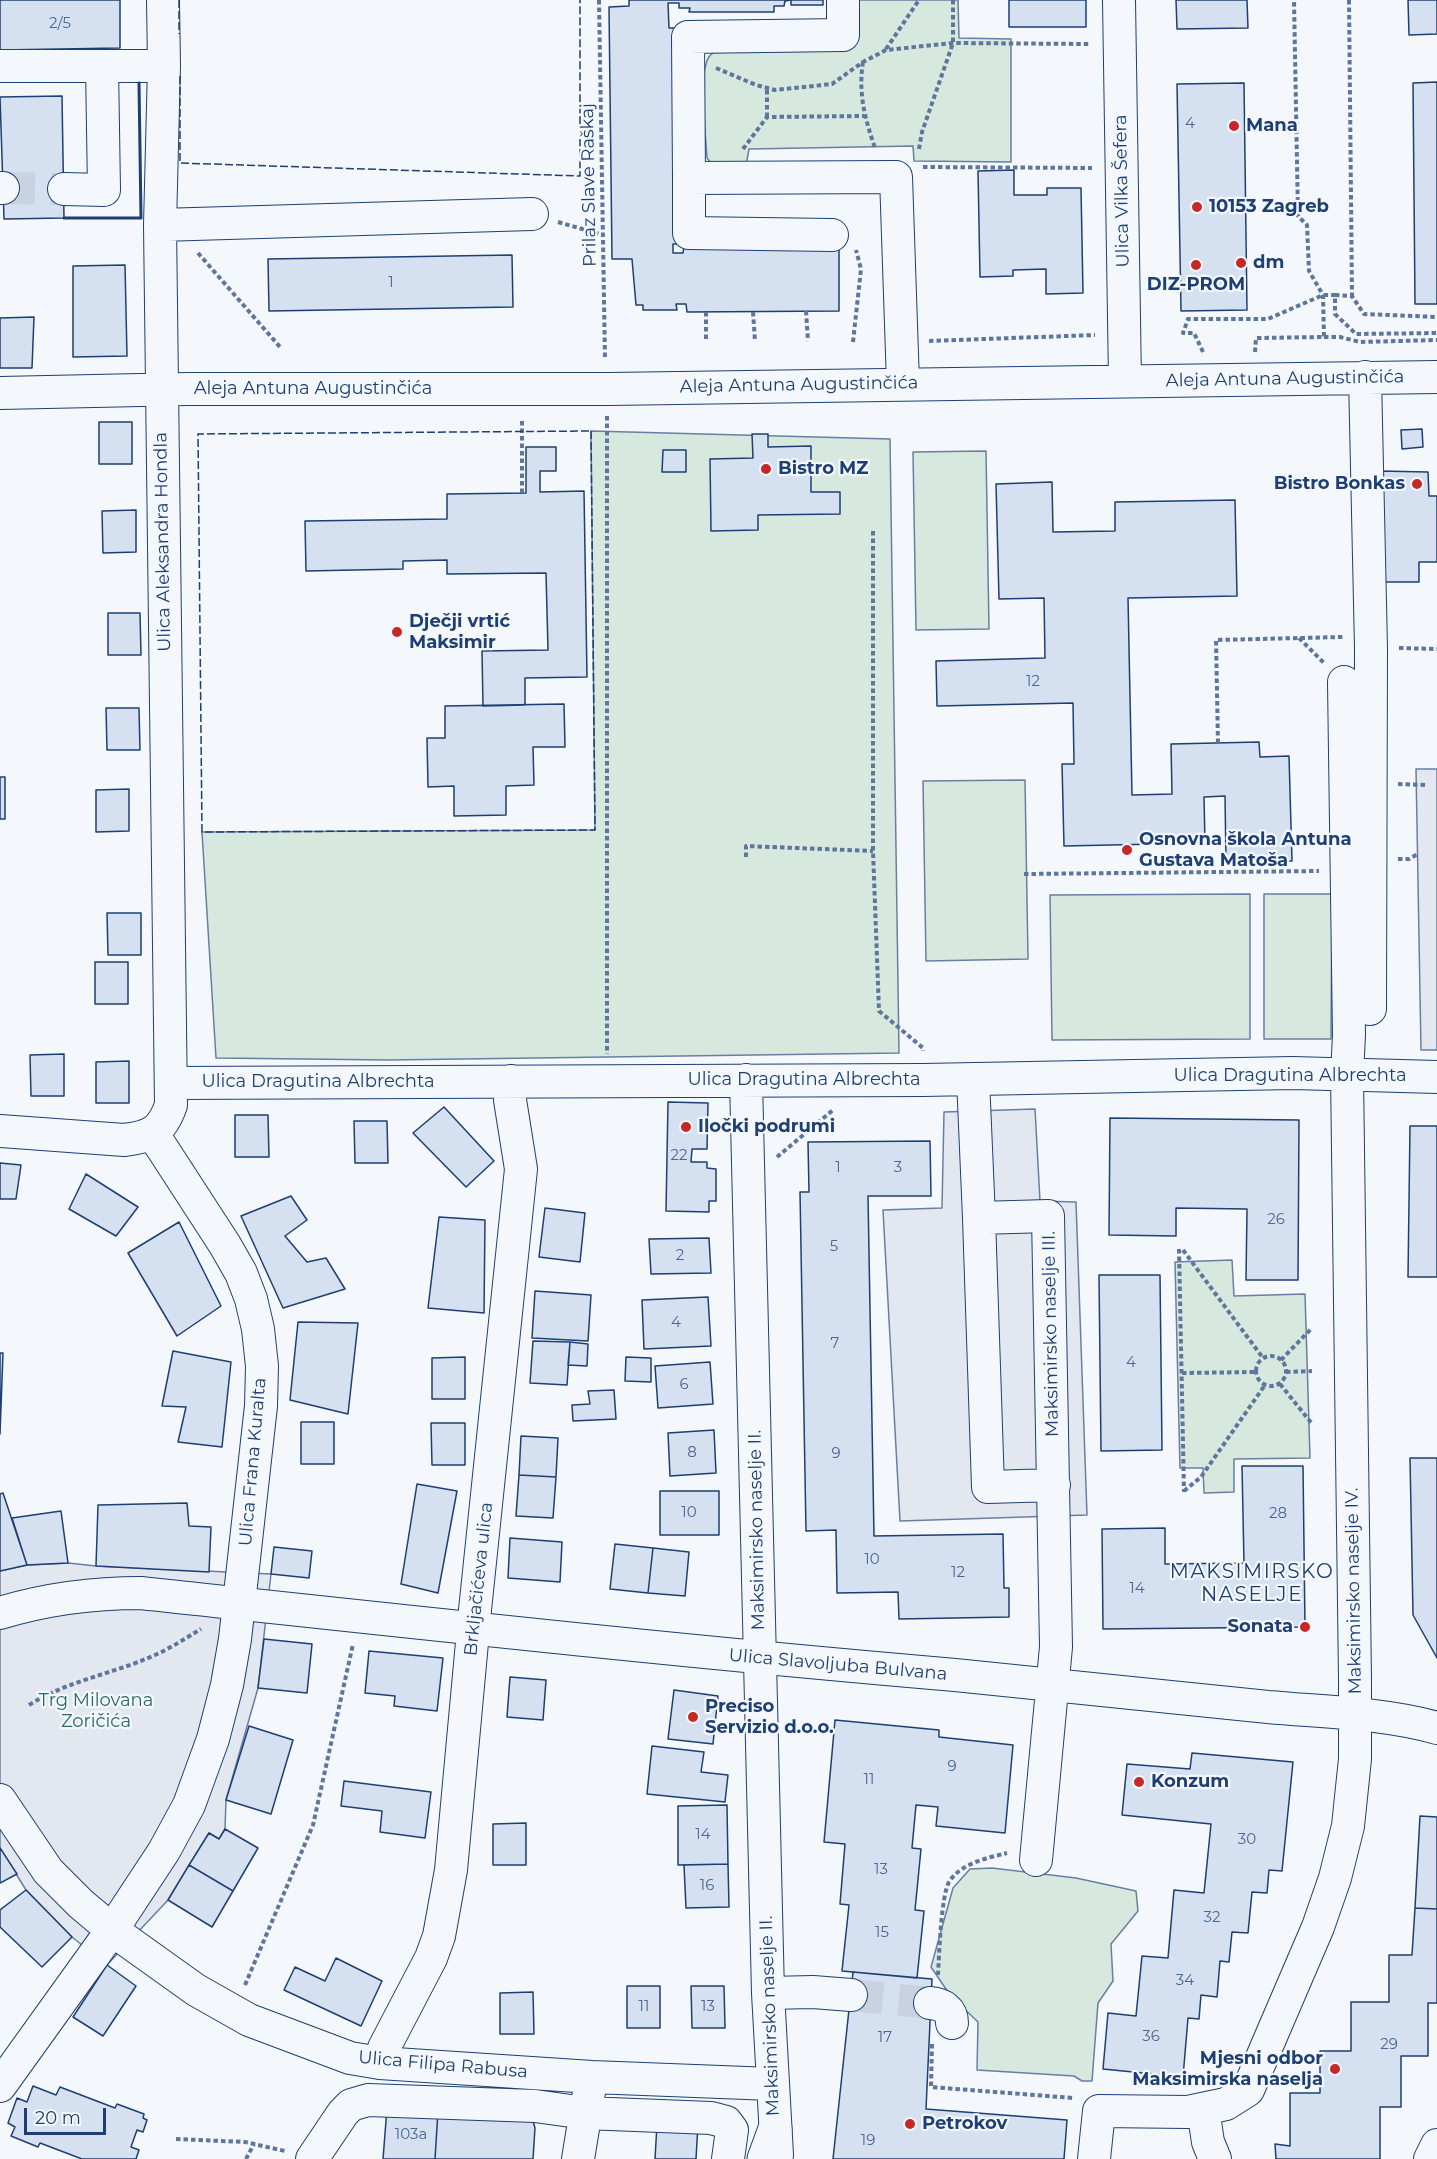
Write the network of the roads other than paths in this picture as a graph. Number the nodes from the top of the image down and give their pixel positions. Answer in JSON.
{"nodes":[{"id":1,"x":163,"y":0,"type":"edge"},
{"id":2,"x":843,"y":0,"type":"edge"},
{"id":3,"x":1119,"y":0,"type":"edge"},
{"id":4,"x":0,"y":66,"type":"edge"},
{"id":5,"x":102,"y":66,"type":"junction"},
{"id":6,"x":164,"y":66,"type":"junction"},
{"id":7,"x":689,"y":178,"type":"junction"},
{"id":8,"x":64,"y":189,"type":"tunnel mouth"},
{"id":9,"x":532,"y":214,"type":"road end"},
{"id":10,"x":160,"y":225,"type":"junction"},
{"id":11,"x":832,"y":235,"type":"dead end"},
{"id":12,"x":1365,"y":377,"type":"junction"},
{"id":13,"x":1437,"y":377,"type":"edge"},
{"id":14,"x":1125,"y":381,"type":"junction"},
{"id":15,"x":903,"y":383,"type":"junction"},
{"id":16,"x":162,"y":390,"type":"junction"},
{"id":17,"x":0,"y":393,"type":"edge"},
{"id":18,"x":1344,"y":682,"type":"dead end"},
{"id":19,"x":1370,"y":1014,"type":"dead end"},
{"id":20,"x":1347,"y":1074,"type":"junction"},
{"id":21,"x":1437,"y":1077,"type":"edge"},
{"id":22,"x":974,"y":1079,"type":"junction"},
{"id":23,"x":746,"y":1080,"type":"junction"},
{"id":24,"x":511,"y":1081,"type":"junction"},
{"id":25,"x":172,"y":1083,"type":"junction"},
{"id":26,"x":0,"y":1131,"type":"edge"},
{"id":27,"x":153,"y":1134,"type":"junction"},
{"id":28,"x":980,"y":1218,"type":"junction"},
{"id":29,"x":1054,"y":1485,"type":"junction"},
{"id":30,"x":239,"y":1603,"type":"junction"},
{"id":31,"x":0,"y":1613,"type":"edge"},
{"id":32,"x":473,"y":1629,"type":"junction"},
{"id":33,"x":760,"y":1658,"type":"junction"},
{"id":34,"x":1053,"y":1684,"type":"junction"},
{"id":35,"x":1355,"y":1715,"type":"junction"},
{"id":36,"x":1437,"y":1728,"type":"edge"},
{"id":37,"x":0,"y":1800,"type":"edge"},
{"id":38,"x":1036,"y":1853,"type":"road end"},
{"id":39,"x":112,"y":1930,"type":"junction"},
{"id":40,"x":768,"y":1993,"type":"junction"},
{"id":41,"x":851,"y":1995,"type":"tunnel mouth"},
{"id":42,"x":380,"y":2063,"type":"junction"},
{"id":43,"x":592,"y":2077,"type":"junction"},
{"id":44,"x":772,"y":2084,"type":"junction"},
{"id":45,"x":0,"y":2086,"type":"edge"},
{"id":46,"x":1203,"y":2109,"type":"junction"},
{"id":47,"x":585,"y":2114,"type":"junction"},
{"id":48,"x":1437,"y":2145,"type":"edge"},
{"id":49,"x":772,"y":2149,"type":"edge"},
{"id":50,"x":312,"y":2159,"type":"edge"},
{"id":51,"x":578,"y":2159,"type":"edge"},
{"id":52,"x":728,"y":2159,"type":"edge"},
{"id":53,"x":1094,"y":2159,"type":"edge"},
{"id":54,"x":1215,"y":2159,"type":"edge"},
{"id":55,"x":1430,"y":2159,"type":"edge"}],
"edges":[{"from":1,"to":6,"type":"street","name":"Ulica Aleksandra Hondla"},
{"from":2,"to":7,"type":"street"},
{"from":3,"to":14,"type":"street","name":"Ulica Vilka Šefera"},
{"from":4,"to":5,"type":"street"},
{"from":5,"to":6,"type":"street"},
{"from":5,"to":8,"type":"street"},
{"from":6,"to":10,"type":"street","name":"Ulica Aleksandra Hondla"},
{"from":7,"to":11,"type":"street"},
{"from":7,"to":15,"type":"street"},
{"from":9,"to":10,"type":"street"},
{"from":10,"to":16,"type":"street","name":"Ulica Aleksandra Hondla"},
{"from":12,"to":13,"type":"street","name":"Aleja Antuna Augustinčića"},
{"from":12,"to":14,"type":"street","name":"Aleja Antuna Augustinčića"},
{"from":12,"to":19,"type":"street"},
{"from":14,"to":15,"type":"street","name":"Aleja Antuna Augustinčića"},
{"from":15,"to":16,"type":"street","name":"Aleja Antuna Augustinčića"},
{"from":16,"to":17,"type":"street","name":"Aleja Antuna Augustinčića"},
{"from":16,"to":25,"type":"street","name":"Ulica Aleksandra Hondla"},
{"from":18,"to":20,"type":"street","name":"Maksimirsko naselje IV."},
{"from":20,"to":21,"type":"street","name":"Ulica Dragutina Albrechta"},
{"from":20,"to":22,"type":"street","name":"Ulica Dragutina Albrechta"},
{"from":20,"to":35,"type":"street","name":"Maksimirsko naselje IV."},
{"from":22,"to":23,"type":"street","name":"Ulica Dragutina Albrechta"},
{"from":22,"to":28,"type":"street"},
{"from":23,"to":24,"type":"street","name":"Ulica Dragutina Albrechta"},
{"from":23,"to":33,"type":"street","name":"Maksimirsko naselje II."},
{"from":24,"to":25,"type":"street","name":"Ulica Dragutina Albrechta"},
{"from":24,"to":32,"type":"street","name":"Brkljačićeva ulica"},
{"from":25,"to":27,"type":"street","name":"Ulica Aleksandra Hondla"},
{"from":26,"to":27,"type":"street"},
{"from":27,"to":30,"type":"street","name":"Ulica Frana Kuralta"},
{"from":28,"to":29,"type":"street"},
{"from":28,"to":29,"type":"street","name":"Maksimirsko naselje III."},
{"from":29,"to":34,"type":"street","name":"Maksimirsko naselje III."},
{"from":30,"to":31,"type":"street"},
{"from":30,"to":32,"type":"street","name":"Ulica Slavoljuba Bulvana"},
{"from":30,"to":39,"type":"street"},
{"from":32,"to":33,"type":"street","name":"Ulica Slavoljuba Bulvana"},
{"from":32,"to":42,"type":"street","name":"Brkljačićeva ulica"},
{"from":33,"to":34,"type":"street","name":"Ulica Slavoljuba Bulvana"},
{"from":33,"to":40,"type":"street","name":"Maksimirsko naselje II."},
{"from":34,"to":35,"type":"street","name":"Ulica Slavoljuba Bulvana"},
{"from":34,"to":38,"type":"street","name":"Maksimirsko naselje III."},
{"from":35,"to":36,"type":"street","name":"Ulica Slavoljuba Bulvana"},
{"from":35,"to":46,"type":"street","name":"Maksimirsko naselje IV."},
{"from":37,"to":39,"type":"street"},
{"from":39,"to":42,"type":"street","name":"Ulica Filipa Rabusa"},
{"from":39,"to":45,"type":"street"},
{"from":40,"to":41,"type":"street"},
{"from":40,"to":44,"type":"street","name":"Maksimirsko naselje II."},
{"from":42,"to":43,"type":"street","name":"Ulica Filipa Rabusa"},
{"from":43,"to":44,"type":"street","name":"Ulica Filipa Rabusa"},
{"from":43,"to":47,"type":"street"},
{"from":44,"to":49,"type":"street","name":"Maksimirsko naselje II."},
{"from":46,"to":53,"type":"street"},
{"from":46,"to":54,"type":"street"},
{"from":47,"to":50,"type":"street"},
{"from":47,"to":51,"type":"street"},
{"from":47,"to":52,"type":"street"},
{"from":48,"to":55,"type":"street"}]}
